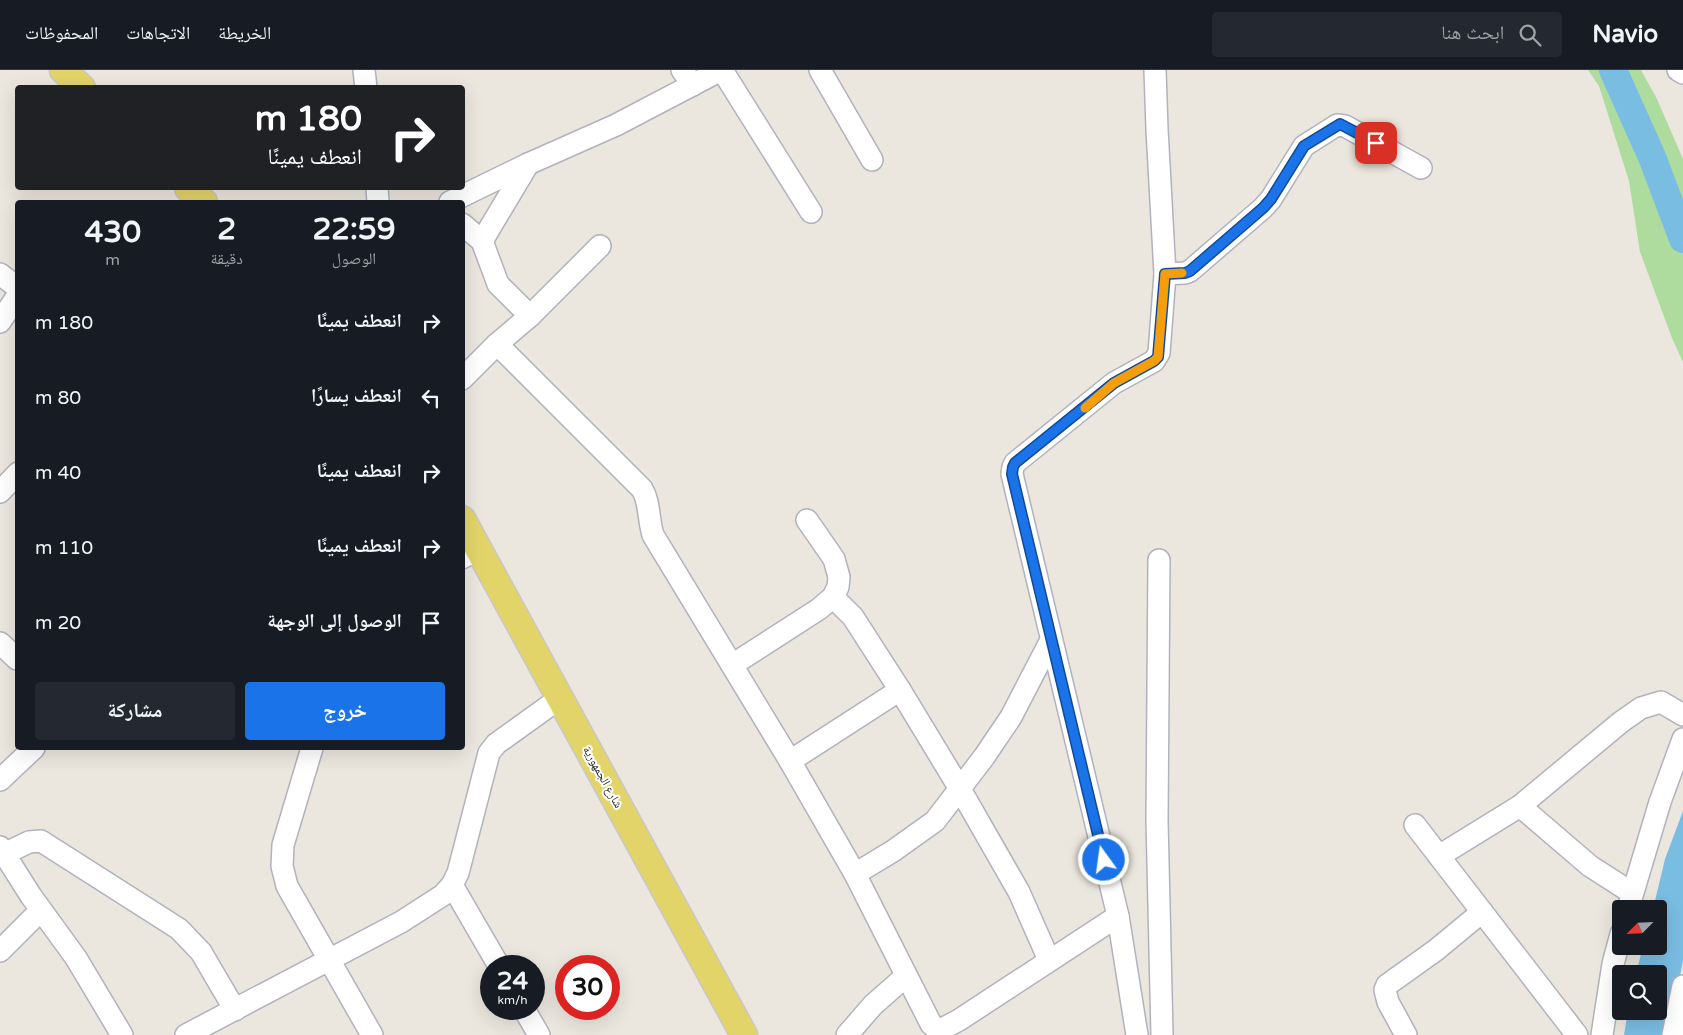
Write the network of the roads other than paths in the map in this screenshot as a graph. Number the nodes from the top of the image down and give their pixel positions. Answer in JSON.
{"nodes":[{"id":1,"x":63,"y":70,"type":"edge"},
{"id":2,"x":364,"y":70,"type":"edge"},
{"id":3,"x":721,"y":70,"type":"edge"},
{"id":4,"x":820,"y":70,"type":"edge"},
{"id":5,"x":1155,"y":70,"type":"edge"},
{"id":6,"x":1678,"y":70,"type":"edge"},
{"id":7,"x":1683,"y":73,"type":"edge"},
{"id":8,"x":688,"y":78,"type":"edge"},
{"id":9,"x":79,"y":85,"type":"edge"},
{"id":10,"x":366,"y":85,"type":"edge"},
{"id":11,"x":872,"y":160,"type":"dead end"},
{"id":12,"x":528,"y":164,"type":"junction"},
{"id":13,"x":1421,"y":168,"type":"dead end"},
{"id":14,"x":190,"y":190,"type":"edge"},
{"id":15,"x":202,"y":200,"type":"edge"},
{"id":16,"x":454,"y":200,"type":"edge"},
{"id":17,"x":811,"y":212,"type":"dead end"},
{"id":18,"x":465,"y":227,"type":"edge"},
{"id":19,"x":482,"y":241,"type":"junction"},
{"id":20,"x":600,"y":246,"type":"dead end"},
{"id":21,"x":0,"y":274,"type":"edge"},
{"id":22,"x":1165,"y":274,"type":"junction"},
{"id":23,"x":15,"y":286,"type":"edge"},
{"id":24,"x":15,"y":300,"type":"edge"},
{"id":25,"x":530,"y":316,"type":"junction"},
{"id":26,"x":0,"y":322,"type":"edge"},
{"id":27,"x":497,"y":344,"type":"junction"},
{"id":28,"x":465,"y":377,"type":"edge"},
{"id":29,"x":15,"y":476,"type":"edge"},
{"id":30,"x":0,"y":492,"type":"edge"},
{"id":31,"x":807,"y":520,"type":"dead end"},
{"id":32,"x":465,"y":530,"type":"edge"},
{"id":33,"x":471,"y":553,"type":"edge"},
{"id":34,"x":1159,"y":560,"type":"dead end"},
{"id":35,"x":833,"y":596,"type":"junction"},
{"id":36,"x":1051,"y":640,"type":"junction"},
{"id":37,"x":0,"y":643,"type":"edge"},
{"id":38,"x":15,"y":656,"type":"edge"},
{"id":39,"x":732,"y":665,"type":"junction"},
{"id":40,"x":900,"y":690,"type":"junction"},
{"id":41,"x":560,"y":698,"type":"junction"},
{"id":42,"x":1683,"y":715,"type":"edge"},
{"id":43,"x":1683,"y":739,"type":"edge"},
{"id":44,"x":32,"y":750,"type":"edge"},
{"id":45,"x":311,"y":750,"type":"edge"},
{"id":46,"x":790,"y":761,"type":"junction"},
{"id":47,"x":0,"y":780,"type":"edge"},
{"id":48,"x":960,"y":789,"type":"junction"},
{"id":49,"x":1520,"y":806,"type":"junction"},
{"id":50,"x":1415,"y":825,"type":"dead end"},
{"id":51,"x":2,"y":850,"type":"edge"},
{"id":52,"x":1439,"y":856,"type":"junction"},
{"id":53,"x":854,"y":874,"type":"junction"},
{"id":54,"x":452,"y":885,"type":"junction"},
{"id":55,"x":1629,"y":900,"type":"edge"},
{"id":56,"x":1630,"y":900,"type":"edge"},
{"id":57,"x":41,"y":910,"type":"junction"},
{"id":58,"x":1482,"y":912,"type":"junction"},
{"id":59,"x":1118,"y":916,"type":"junction"},
{"id":60,"x":0,"y":951,"type":"edge"},
{"id":61,"x":493,"y":955,"type":"edge"},
{"id":62,"x":1615,"y":955,"type":"edge"},
{"id":63,"x":1049,"y":960,"type":"junction"},
{"id":64,"x":330,"y":961,"type":"junction"},
{"id":65,"x":906,"y":976,"type":"junction"},
{"id":66,"x":1683,"y":986,"type":"edge"},
{"id":67,"x":235,"y":1010,"type":"junction"},
{"id":68,"x":530,"y":1020,"type":"edge"},
{"id":69,"x":963,"y":1028,"type":"edge"},
{"id":70,"x":122,"y":1035,"type":"edge"},
{"id":71,"x":186,"y":1035,"type":"edge"},
{"id":72,"x":372,"y":1035,"type":"edge"},
{"id":73,"x":539,"y":1035,"type":"edge"},
{"id":74,"x":744,"y":1035,"type":"edge"},
{"id":75,"x":847,"y":1035,"type":"edge"},
{"id":76,"x":1137,"y":1035,"type":"edge"},
{"id":77,"x":1162,"y":1035,"type":"edge"},
{"id":78,"x":1406,"y":1035,"type":"edge"},
{"id":79,"x":1577,"y":1035,"type":"edge"},
{"id":80,"x":1602,"y":1035,"type":"edge"},
{"id":81,"x":1673,"y":1035,"type":"edge"}],
"edges":[{"from":1,"to":9,"type":"main road"},
{"from":2,"to":10,"type":"street"},
{"from":3,"to":8,"type":"street"},
{"from":3,"to":17,"type":"street"},
{"from":4,"to":11,"type":"street"},
{"from":5,"to":22,"type":"street"},
{"from":6,"to":7,"type":"street"},
{"from":8,"to":12,"type":"street"},
{"from":12,"to":16,"type":"street"},
{"from":12,"to":19,"type":"street"},
{"from":13,"to":22,"type":"street"},
{"from":14,"to":15,"type":"main road"},
{"from":18,"to":19,"type":"street"},
{"from":19,"to":25,"type":"street"},
{"from":20,"to":25,"type":"street"},
{"from":21,"to":23,"type":"street"},
{"from":22,"to":36,"type":"street"},
{"from":24,"to":26,"type":"street"},
{"from":25,"to":27,"type":"street"},
{"from":27,"to":28,"type":"street"},
{"from":27,"to":39,"type":"street"},
{"from":29,"to":30,"type":"street"},
{"from":31,"to":35,"type":"street"},
{"from":32,"to":33,"type":"main road","name":"شارع الجمهورية"},
{"from":33,"to":41,"type":"main road","name":"شارع الجمهورية"},
{"from":34,"to":77,"type":"street"},
{"from":35,"to":39,"type":"street"},
{"from":35,"to":40,"type":"street"},
{"from":36,"to":48,"type":"street"},
{"from":36,"to":59,"type":"street"},
{"from":37,"to":38,"type":"street"},
{"from":39,"to":46,"type":"street"},
{"from":40,"to":46,"type":"street"},
{"from":40,"to":48,"type":"street"},
{"from":41,"to":54,"type":"street"},
{"from":41,"to":74,"type":"main road","name":"شارع الجمهورية"},
{"from":42,"to":49,"type":"street"},
{"from":43,"to":56,"type":"street"},
{"from":44,"to":47,"type":"street"},
{"from":45,"to":64,"type":"street"},
{"from":46,"to":53,"type":"street"},
{"from":48,"to":53,"type":"street"},
{"from":48,"to":63,"type":"street"},
{"from":49,"to":52,"type":"street"},
{"from":49,"to":55,"type":"street"},
{"from":50,"to":52,"type":"street"},
{"from":51,"to":57,"type":"street"},
{"from":51,"to":67,"type":"street"},
{"from":52,"to":58,"type":"street"},
{"from":53,"to":65,"type":"street"},
{"from":54,"to":61,"type":"street"},
{"from":54,"to":64,"type":"street"},
{"from":57,"to":60,"type":"street"},
{"from":57,"to":70,"type":"street"},
{"from":58,"to":78,"type":"street"},
{"from":58,"to":79,"type":"street"},
{"from":59,"to":63,"type":"street"},
{"from":59,"to":76,"type":"street"},
{"from":62,"to":80,"type":"street"},
{"from":63,"to":69,"type":"street"},
{"from":64,"to":67,"type":"street"},
{"from":64,"to":72,"type":"street"},
{"from":65,"to":69,"type":"street"},
{"from":65,"to":75,"type":"street"},
{"from":66,"to":81,"type":"street"},
{"from":67,"to":71,"type":"street"},
{"from":68,"to":73,"type":"street"}]}
